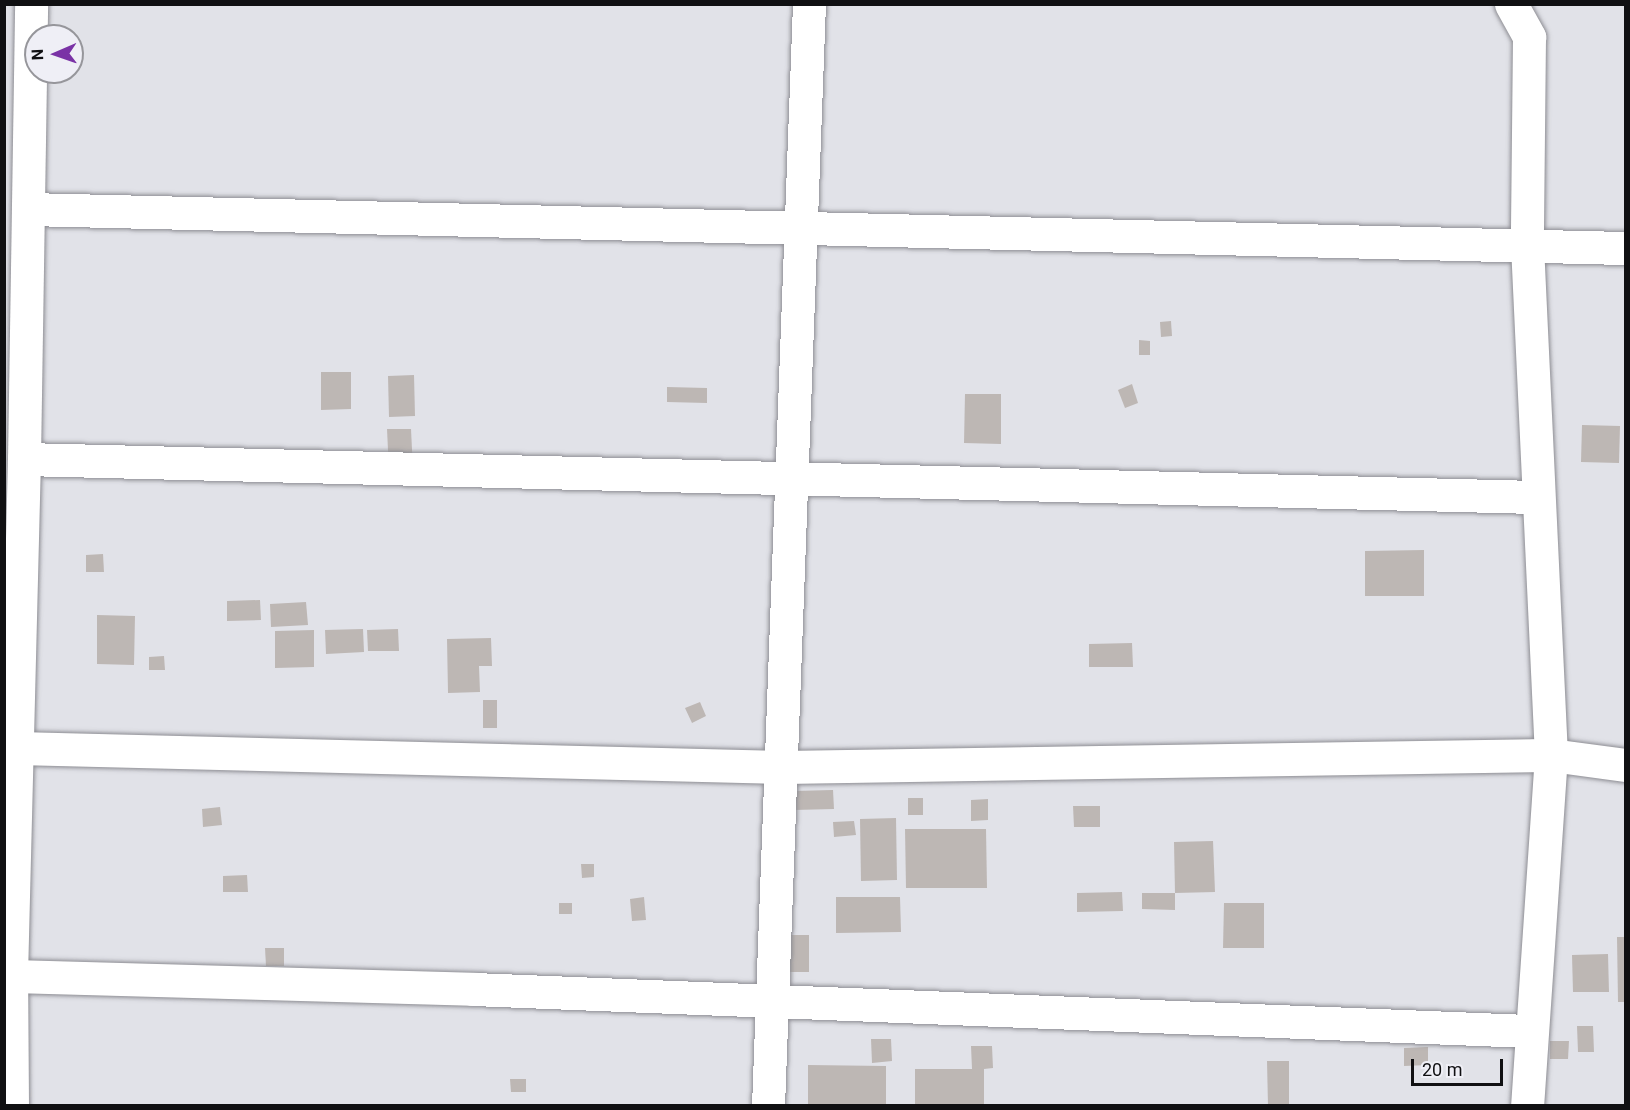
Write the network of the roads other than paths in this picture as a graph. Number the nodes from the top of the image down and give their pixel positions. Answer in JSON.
{"nodes":[{"id":1,"x":31,"y":4,"type":"edge"},
{"id":2,"x":809,"y":4,"type":"edge"},
{"id":3,"x":1511,"y":4,"type":"edge"},
{"id":4,"x":28,"y":209,"type":"junction"},
{"id":5,"x":801,"y":228,"type":"junction"},
{"id":6,"x":1527,"y":245,"type":"junction"},
{"id":7,"x":1626,"y":248,"type":"edge"},
{"id":8,"x":24,"y":459,"type":"junction"},
{"id":9,"x":793,"y":478,"type":"junction"},
{"id":10,"x":1538,"y":497,"type":"junction"},
{"id":11,"x":17,"y":748,"type":"junction"},
{"id":12,"x":1551,"y":755,"type":"junction"},
{"id":13,"x":1626,"y":765,"type":"edge"},
{"id":14,"x":783,"y":767,"type":"junction"},
{"id":15,"x":11,"y":976,"type":"junction"},
{"id":16,"x":771,"y":1001,"type":"junction"},
{"id":17,"x":1529,"y":1031,"type":"junction"},
{"id":18,"x":12,"y":1106,"type":"edge"},
{"id":19,"x":768,"y":1106,"type":"edge"},
{"id":20,"x":1527,"y":1106,"type":"edge"}],
"edges":[{"from":1,"to":4,"type":"street"},
{"from":2,"to":5,"type":"street"},
{"from":3,"to":6,"type":"street"},
{"from":4,"to":5,"type":"street"},
{"from":4,"to":8,"type":"street"},
{"from":5,"to":6,"type":"street"},
{"from":5,"to":9,"type":"street"},
{"from":6,"to":7,"type":"street"},
{"from":6,"to":10,"type":"street"},
{"from":8,"to":9,"type":"street"},
{"from":8,"to":11,"type":"street"},
{"from":9,"to":10,"type":"street"},
{"from":9,"to":14,"type":"street"},
{"from":10,"to":12,"type":"street"},
{"from":11,"to":14,"type":"street"},
{"from":11,"to":15,"type":"street"},
{"from":12,"to":13,"type":"street"},
{"from":12,"to":14,"type":"street"},
{"from":12,"to":17,"type":"street"},
{"from":14,"to":16,"type":"street"},
{"from":15,"to":16,"type":"street"},
{"from":15,"to":18,"type":"street"},
{"from":16,"to":17,"type":"street"},
{"from":16,"to":19,"type":"street"},
{"from":17,"to":20,"type":"street"}]}
